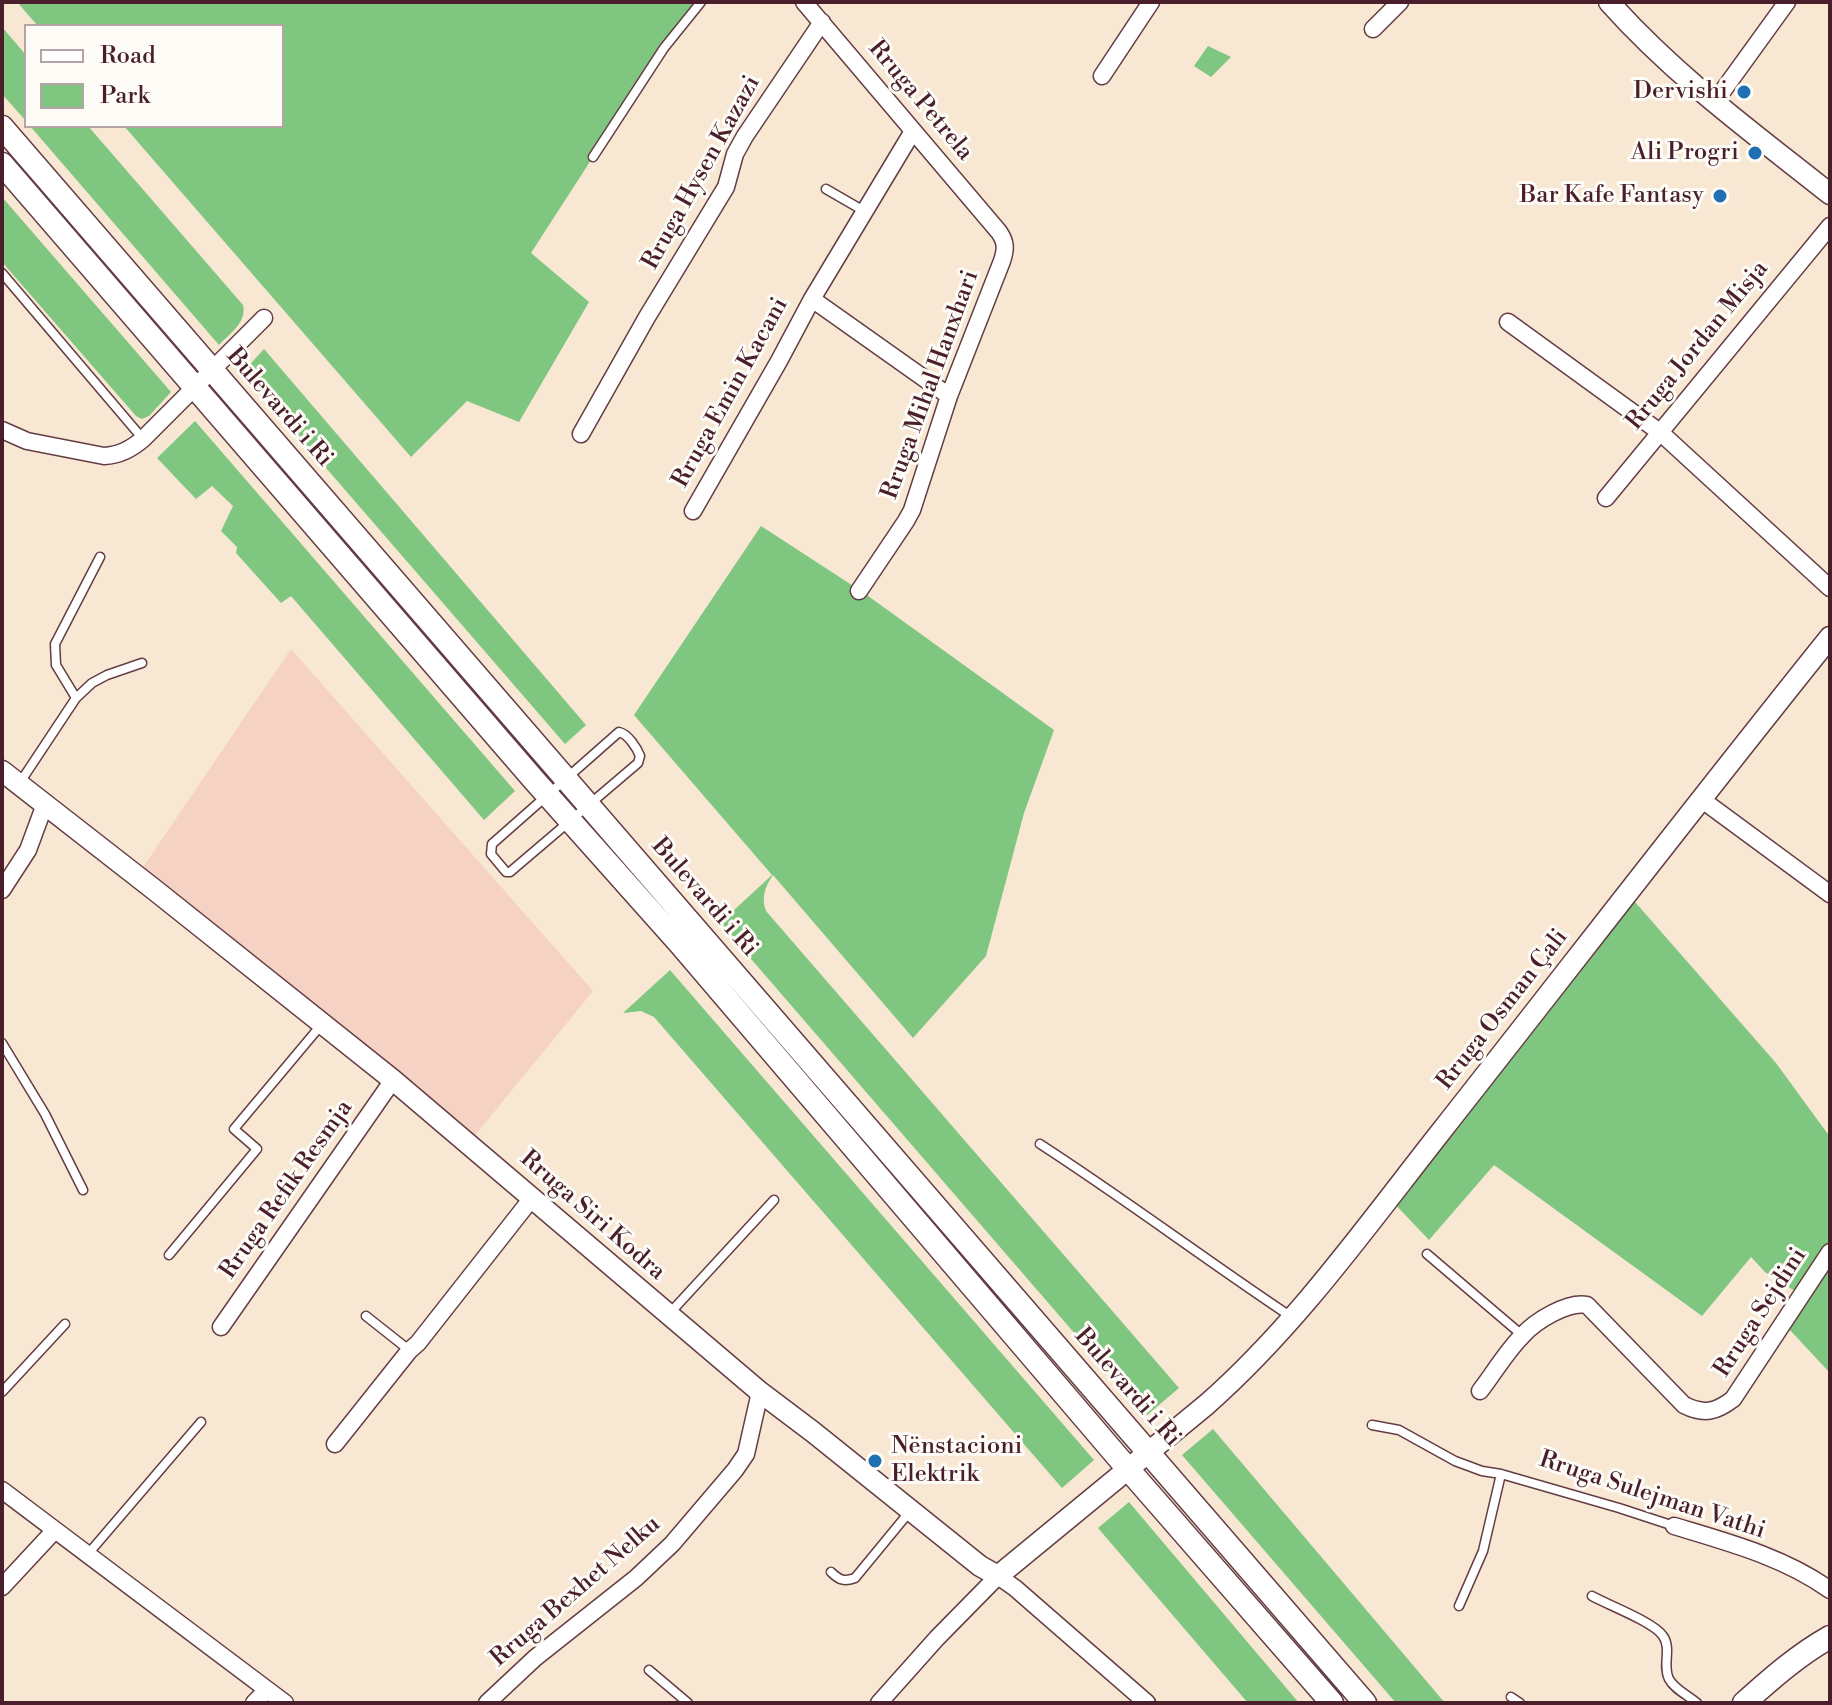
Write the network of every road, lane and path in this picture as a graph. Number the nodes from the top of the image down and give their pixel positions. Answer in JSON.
{"nodes":[{"id":1,"x":701,"y":2,"type":"edge"},
{"id":2,"x":1151,"y":2,"type":"edge"},
{"id":3,"x":1400,"y":2,"type":"edge"},
{"id":4,"x":1609,"y":2,"type":"edge"},
{"id":5,"x":1787,"y":2,"type":"edge"},
{"id":6,"x":810,"y":4,"type":"edge"},
{"id":7,"x":822,"y":22,"type":"junction"},
{"id":8,"x":1373,"y":29,"type":"dead end"},
{"id":9,"x":1102,"y":76,"type":"dead end"},
{"id":10,"x":1714,"y":103,"type":"junction"},
{"id":11,"x":2,"y":127,"type":"edge"},
{"id":12,"x":913,"y":131,"type":"junction"},
{"id":13,"x":593,"y":157,"type":"dead end"},
{"id":14,"x":2,"y":164,"type":"edge"},
{"id":15,"x":826,"y":189,"type":"dead end"},
{"id":16,"x":1830,"y":194,"type":"edge"},
{"id":17,"x":864,"y":211,"type":"junction"},
{"id":18,"x":1830,"y":226,"type":"edge"},
{"id":19,"x":999,"y":232,"type":"joint"},
{"id":20,"x":2,"y":273,"type":"edge"},
{"id":21,"x":812,"y":299,"type":"junction"},
{"id":22,"x":264,"y":318,"type":"dead end"},
{"id":23,"x":1508,"y":322,"type":"dead end"},
{"id":24,"x":212,"y":370,"type":"junction"},
{"id":25,"x":195,"y":387,"type":"junction"},
{"id":26,"x":949,"y":396,"type":"junction"},
{"id":27,"x":2,"y":430,"type":"edge"},
{"id":28,"x":1661,"y":433,"type":"junction"},
{"id":29,"x":581,"y":434,"type":"dead end"},
{"id":30,"x":143,"y":439,"type":"junction"},
{"id":31,"x":1606,"y":498,"type":"dead end"},
{"id":32,"x":693,"y":511,"type":"dead end"},
{"id":33,"x":100,"y":557,"type":"dead end"},
{"id":34,"x":1830,"y":588,"type":"edge"},
{"id":35,"x":859,"y":591,"type":"dead end"},
{"id":36,"x":1830,"y":637,"type":"edge"},
{"id":37,"x":142,"y":663,"type":"dead end"},
{"id":38,"x":76,"y":698,"type":"junction"},
{"id":39,"x":2,"y":771,"type":"edge"},
{"id":40,"x":566,"y":779,"type":"junction"},
{"id":41,"x":18,"y":784,"type":"junction"},
{"id":42,"x":547,"y":795,"type":"junction"},
{"id":43,"x":1701,"y":799,"type":"junction"},
{"id":44,"x":45,"y":804,"type":"junction"},
{"id":45,"x":588,"y":805,"type":"junction"},
{"id":46,"x":569,"y":821,"type":"junction"},
{"id":47,"x":2,"y":890,"type":"edge"},
{"id":48,"x":1830,"y":894,"type":"edge"},
{"id":49,"x":323,"y":1023,"type":"junction"},
{"id":50,"x":2,"y":1043,"type":"edge"},
{"id":51,"x":393,"y":1080,"type":"junction"},
{"id":52,"x":1040,"y":1144,"type":"dead end"},
{"id":53,"x":83,"y":1190,"type":"dead end"},
{"id":54,"x":532,"y":1198,"type":"junction"},
{"id":55,"x":774,"y":1200,"type":"dead end"},
{"id":56,"x":1830,"y":1252,"type":"edge"},
{"id":57,"x":1427,"y":1254,"type":"dead end"},
{"id":58,"x":169,"y":1255,"type":"dead end"},
{"id":59,"x":668,"y":1315,"type":"junction"},
{"id":60,"x":366,"y":1316,"type":"dead end"},
{"id":61,"x":1293,"y":1318,"type":"junction"},
{"id":62,"x":65,"y":1324,"type":"dead end"},
{"id":63,"x":221,"y":1327,"type":"dead end"},
{"id":64,"x":1522,"y":1335,"type":"junction"},
{"id":65,"x":409,"y":1351,"type":"junction"},
{"id":66,"x":1480,"y":1391,"type":"dead end"},
{"id":67,"x":2,"y":1392,"type":"edge"},
{"id":68,"x":760,"y":1392,"type":"junction"},
{"id":69,"x":201,"y":1422,"type":"dead end"},
{"id":70,"x":1372,"y":1425,"type":"dead end"},
{"id":71,"x":335,"y":1444,"type":"dead end"},
{"id":72,"x":1148,"y":1452,"type":"junction"},
{"id":73,"x":1128,"y":1469,"type":"junction"},
{"id":74,"x":1501,"y":1474,"type":"junction"},
{"id":75,"x":2,"y":1490,"type":"edge"},
{"id":76,"x":911,"y":1509,"type":"junction"},
{"id":77,"x":1674,"y":1526,"type":"joint"},
{"id":78,"x":55,"y":1530,"type":"junction"},
{"id":79,"x":88,"y":1554,"type":"junction"},
{"id":80,"x":831,"y":1572,"type":"dead end"},
{"id":81,"x":998,"y":1576,"type":"junction"},
{"id":82,"x":2,"y":1587,"type":"edge"},
{"id":83,"x":1830,"y":1590,"type":"edge"},
{"id":84,"x":1592,"y":1596,"type":"dead end"},
{"id":85,"x":1459,"y":1606,"type":"dead end"},
{"id":86,"x":1830,"y":1637,"type":"edge"},
{"id":87,"x":649,"y":1670,"type":"dead end"},
{"id":88,"x":267,"y":1690,"type":"junction"},
{"id":89,"x":1511,"y":1697,"type":"dead end"},
{"id":90,"x":254,"y":1703,"type":"edge"},
{"id":91,"x":285,"y":1703,"type":"edge"},
{"id":92,"x":487,"y":1703,"type":"edge"},
{"id":93,"x":688,"y":1703,"type":"edge"},
{"id":94,"x":879,"y":1703,"type":"edge"},
{"id":95,"x":1147,"y":1703,"type":"edge"},
{"id":96,"x":1332,"y":1703,"type":"edge"},
{"id":97,"x":1365,"y":1703,"type":"edge"},
{"id":98,"x":1520,"y":1703,"type":"edge"},
{"id":99,"x":1697,"y":1703,"type":"edge"},
{"id":100,"x":1744,"y":1703,"type":"edge"}],
"edges":[{"from":1,"to":13,"type":"lane"},
{"from":2,"to":9,"type":"street"},
{"from":3,"to":8,"type":"street"},
{"from":4,"to":10,"type":"street"},
{"from":5,"to":10,"type":"street"},
{"from":6,"to":7,"type":"street","name":"Rruga Petrela"},
{"from":7,"to":12,"type":"street","name":"Rruga Petrela"},
{"from":7,"to":29,"type":"street","name":"Rruga Hysen Kazazi"},
{"from":10,"to":16,"type":"street"},
{"from":11,"to":24,"type":"main road","name":"Bulevardi i Ri"},
{"from":12,"to":17,"type":"street","name":"Rruga Emin Kacani"},
{"from":12,"to":19,"type":"street","name":"Rruga Petrela"},
{"from":14,"to":25,"type":"main road","name":"Bulevardi i Ri"},
{"from":15,"to":17,"type":"lane"},
{"from":17,"to":21,"type":"street","name":"Rruga Emin Kacani"},
{"from":18,"to":28,"type":"street","name":"Rruga Jordan Misja"},
{"from":19,"to":26,"type":"street","name":"Rruga Mihal Hanxhari"},
{"from":20,"to":30,"type":"lane"},
{"from":21,"to":26,"type":"street","name":"Rruga Emin Kacani"},
{"from":21,"to":32,"type":"street","name":"Rruga Emin Kacani"},
{"from":22,"to":24,"type":"street"},
{"from":23,"to":28,"type":"street"},
{"from":24,"to":25,"type":"street"},
{"from":24,"to":40,"type":"main road","name":"Bulevardi i Ri"},
{"from":25,"to":30,"type":"street"},
{"from":25,"to":42,"type":"main road","name":"Bulevardi i Ri"},
{"from":26,"to":35,"type":"street","name":"Rruga Mihal Hanxhari"},
{"from":27,"to":30,"type":"street"},
{"from":28,"to":31,"type":"street","name":"Rruga Jordan Misja"},
{"from":28,"to":34,"type":"street"},
{"from":33,"to":38,"type":"lane"},
{"from":36,"to":43,"type":"street","name":"Rruga Osman Çali"},
{"from":37,"to":38,"type":"lane"},
{"from":38,"to":41,"type":"lane"},
{"from":39,"to":41,"type":"street","name":"Rruga Siri Kodra"},
{"from":40,"to":42,"type":"lane"},
{"from":40,"to":45,"type":"main road","name":"Bulevardi i Ri"},
{"from":40,"to":45,"type":"lane"},
{"from":41,"to":44,"type":"street","name":"Rruga Siri Kodra"},
{"from":42,"to":46,"type":"main road","name":"Bulevardi i Ri"},
{"from":42,"to":46,"type":"lane"},
{"from":43,"to":48,"type":"street"},
{"from":43,"to":61,"type":"street","name":"Rruga Osman Çali"},
{"from":44,"to":47,"type":"street"},
{"from":44,"to":49,"type":"street","name":"Rruga Siri Kodra"},
{"from":45,"to":46,"type":"lane"},
{"from":45,"to":72,"type":"main road","name":"Bulevardi i Ri"},
{"from":46,"to":73,"type":"main road","name":"Bulevardi i Ri"},
{"from":49,"to":51,"type":"street","name":"Rruga Siri Kodra"},
{"from":49,"to":58,"type":"lane"},
{"from":50,"to":53,"type":"lane"},
{"from":51,"to":54,"type":"street","name":"Rruga Siri Kodra"},
{"from":51,"to":63,"type":"street","name":"Rruga Refik Resmja"},
{"from":52,"to":61,"type":"lane"},
{"from":54,"to":59,"type":"street","name":"Rruga Siri Kodra"},
{"from":54,"to":65,"type":"street"},
{"from":55,"to":59,"type":"lane"},
{"from":56,"to":64,"type":"street","name":"Rruga Sejdini"},
{"from":57,"to":64,"type":"lane"},
{"from":59,"to":68,"type":"street","name":"Rruga Siri Kodra"},
{"from":60,"to":65,"type":"lane"},
{"from":61,"to":72,"type":"street","name":"Rruga Osman Çali"},
{"from":62,"to":67,"type":"lane"},
{"from":64,"to":66,"type":"street","name":"Rruga Sejdini"},
{"from":65,"to":71,"type":"street"},
{"from":68,"to":76,"type":"street","name":"Rruga Siri Kodra"},
{"from":68,"to":92,"type":"street","name":"Rruga Bexhet Nelku"},
{"from":69,"to":79,"type":"lane"},
{"from":70,"to":74,"type":"lane","name":"Rruga Sulejman Vathi"},
{"from":72,"to":73,"type":"street","name":"Rruga Osman Çali"},
{"from":72,"to":97,"type":"main road","name":"Bulevardi i Ri"},
{"from":73,"to":81,"type":"street","name":"Rruga Osman Çali"},
{"from":73,"to":96,"type":"main road","name":"Bulevardi i Ri"},
{"from":74,"to":77,"type":"lane","name":"Rruga Sulejman Vathi"},
{"from":74,"to":85,"type":"lane","name":"Rruga Sulejman Vathi"},
{"from":75,"to":78,"type":"street"},
{"from":76,"to":80,"type":"lane"},
{"from":76,"to":81,"type":"street","name":"Rruga Siri Kodra"},
{"from":77,"to":83,"type":"street","name":"Rruga Sulejman Vathi"},
{"from":78,"to":79,"type":"street"},
{"from":78,"to":82,"type":"street"},
{"from":79,"to":88,"type":"street"},
{"from":81,"to":94,"type":"street"},
{"from":81,"to":95,"type":"street","name":"Rruga Siri Kodra"},
{"from":84,"to":99,"type":"lane"},
{"from":86,"to":100,"type":"main road"},
{"from":87,"to":93,"type":"lane"},
{"from":88,"to":90,"type":"street"},
{"from":88,"to":91,"type":"street"},
{"from":89,"to":98,"type":"lane"}]}
